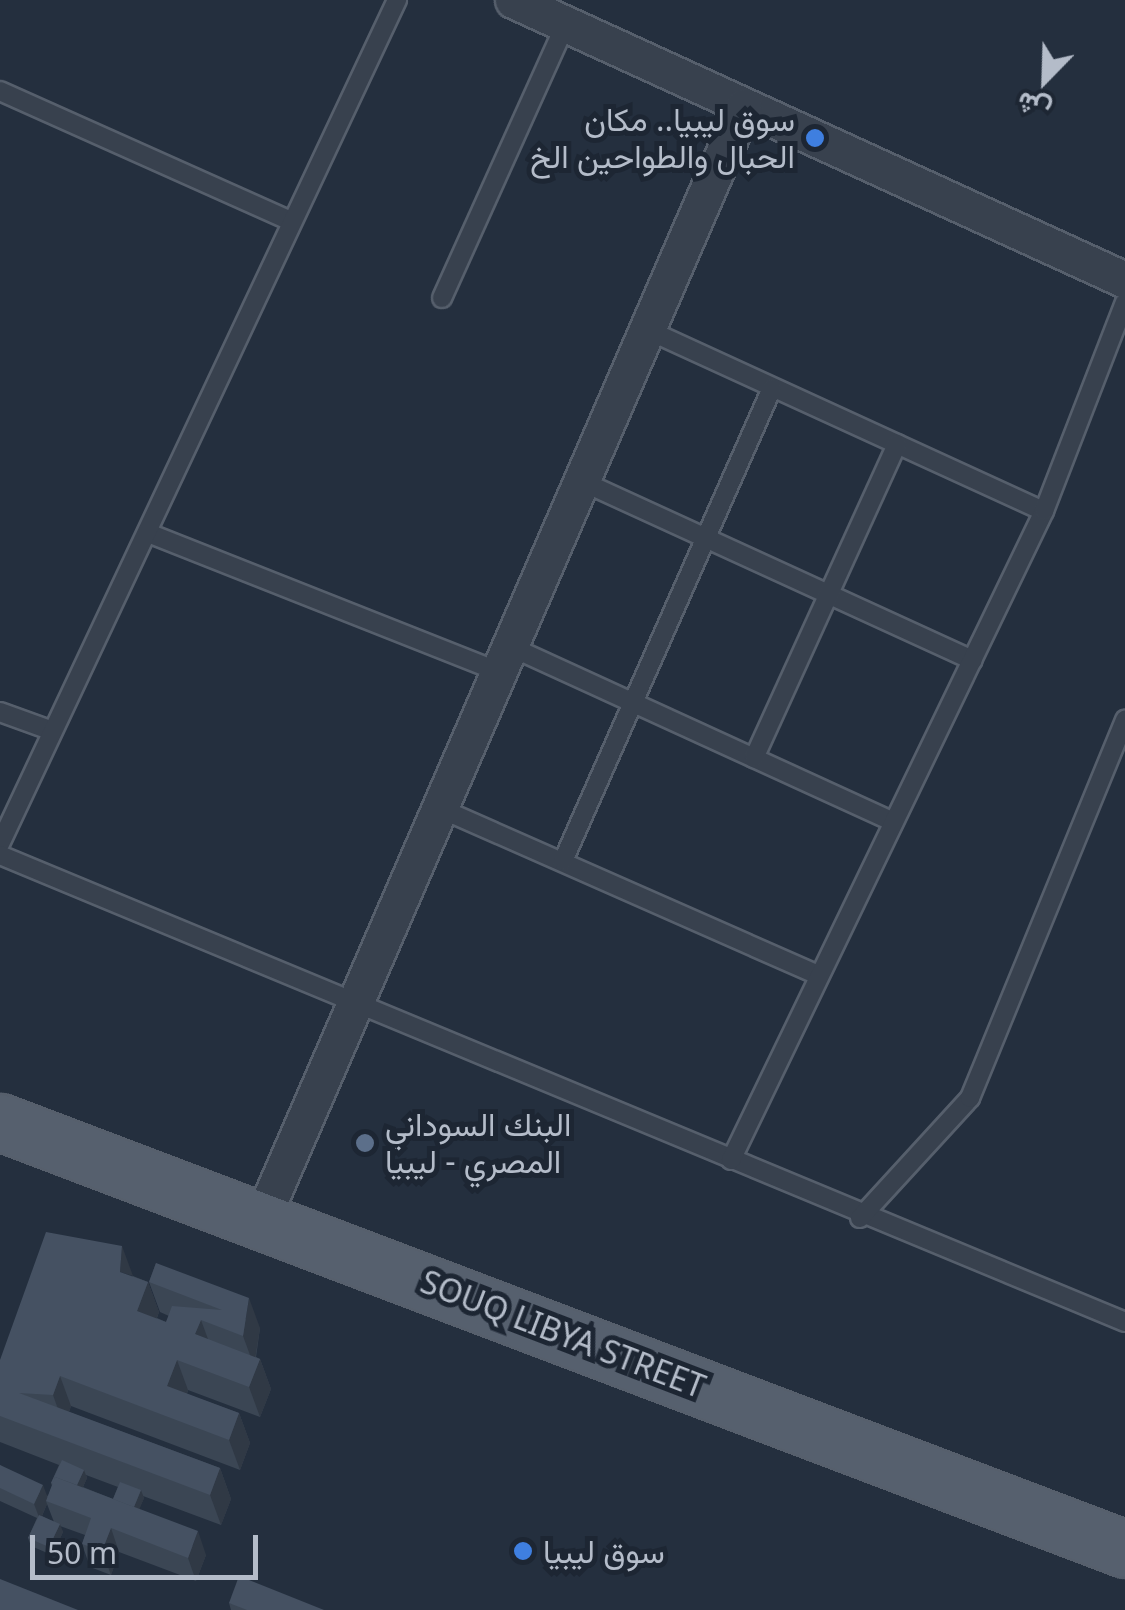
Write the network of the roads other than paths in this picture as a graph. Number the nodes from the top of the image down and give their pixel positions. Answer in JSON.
{"nodes":[{"id":1,"x":397,"y":0,"type":"edge"},
{"id":2,"x":513,"y":0,"type":"edge"},
{"id":3,"x":572,"y":12,"type":"edge"},
{"id":4,"x":0,"y":91,"type":"edge"},
{"id":5,"x":744,"y":106,"type":"junction"},
{"id":6,"x":290,"y":221,"type":"junction"},
{"id":7,"x":1125,"y":280,"type":"edge"},
{"id":8,"x":442,"y":298,"type":"dead end"},
{"id":9,"x":1125,"y":302,"type":"edge"},
{"id":10,"x":648,"y":330,"type":"junction"},
{"id":11,"x":772,"y":388,"type":"junction"},
{"id":12,"x":897,"y":444,"type":"junction"},
{"id":13,"x":580,"y":480,"type":"junction"},
{"id":14,"x":1044,"y":511,"type":"junction"},
{"id":15,"x":148,"y":533,"type":"junction"},
{"id":16,"x":706,"y":538,"type":"junction"},
{"id":17,"x":825,"y":594,"type":"junction"},
{"id":18,"x":502,"y":658,"type":"junction"},
{"id":19,"x":972,"y":660,"type":"junction"},
{"id":20,"x":633,"y":703,"type":"junction"},
{"id":21,"x":0,"y":712,"type":"edge"},
{"id":22,"x":1125,"y":720,"type":"edge"},
{"id":23,"x":50,"y":730,"type":"junction"},
{"id":24,"x":754,"y":758,"type":"junction"},
{"id":25,"x":436,"y":807,"type":"junction"},
{"id":26,"x":892,"y":822,"type":"junction"},
{"id":27,"x":0,"y":844,"type":"edge"},
{"id":28,"x":0,"y":854,"type":"edge"},
{"id":29,"x":562,"y":861,"type":"junction"},
{"id":30,"x":816,"y":974,"type":"junction"},
{"id":31,"x":351,"y":999,"type":"junction"},
{"id":32,"x":0,"y":1122,"type":"edge"},
{"id":33,"x":731,"y":1160,"type":"junction"},
{"id":34,"x":262,"y":1218,"type":"junction"},
{"id":35,"x":860,"y":1218,"type":"junction"},
{"id":36,"x":1125,"y":1322,"type":"edge"},
{"id":37,"x":1125,"y":1549,"type":"edge"}],
"edges":[{"from":1,"to":6,"type":"lane"},
{"from":2,"to":3,"type":"street"},
{"from":3,"to":5,"type":"street"},
{"from":3,"to":8,"type":"lane"},
{"from":4,"to":6,"type":"lane"},
{"from":5,"to":7,"type":"street"},
{"from":5,"to":10,"type":"street"},
{"from":6,"to":15,"type":"lane"},
{"from":9,"to":14,"type":"lane"},
{"from":10,"to":11,"type":"lane"},
{"from":10,"to":13,"type":"street"},
{"from":11,"to":12,"type":"lane"},
{"from":11,"to":16,"type":"lane"},
{"from":12,"to":14,"type":"lane"},
{"from":12,"to":17,"type":"lane"},
{"from":13,"to":16,"type":"lane"},
{"from":13,"to":18,"type":"street"},
{"from":14,"to":19,"type":"lane"},
{"from":15,"to":18,"type":"lane"},
{"from":15,"to":23,"type":"lane"},
{"from":16,"to":17,"type":"lane"},
{"from":16,"to":20,"type":"lane"},
{"from":17,"to":19,"type":"lane"},
{"from":17,"to":24,"type":"lane"},
{"from":18,"to":20,"type":"lane"},
{"from":18,"to":25,"type":"street"},
{"from":19,"to":26,"type":"lane"},
{"from":20,"to":24,"type":"lane"},
{"from":20,"to":29,"type":"lane"},
{"from":21,"to":23,"type":"lane"},
{"from":22,"to":35,"type":"lane"},
{"from":23,"to":27,"type":"lane"},
{"from":24,"to":26,"type":"lane"},
{"from":25,"to":29,"type":"lane"},
{"from":25,"to":31,"type":"street"},
{"from":26,"to":30,"type":"lane"},
{"from":28,"to":31,"type":"lane"},
{"from":29,"to":30,"type":"lane"},
{"from":30,"to":33,"type":"lane"},
{"from":31,"to":33,"type":"lane"},
{"from":31,"to":34,"type":"street"},
{"from":32,"to":34,"type":"main road","name":"SOUQ LIBYA STREET"},
{"from":33,"to":35,"type":"lane"},
{"from":34,"to":37,"type":"main road","name":"SOUQ LIBYA STREET"},
{"from":35,"to":36,"type":"lane"}]}
